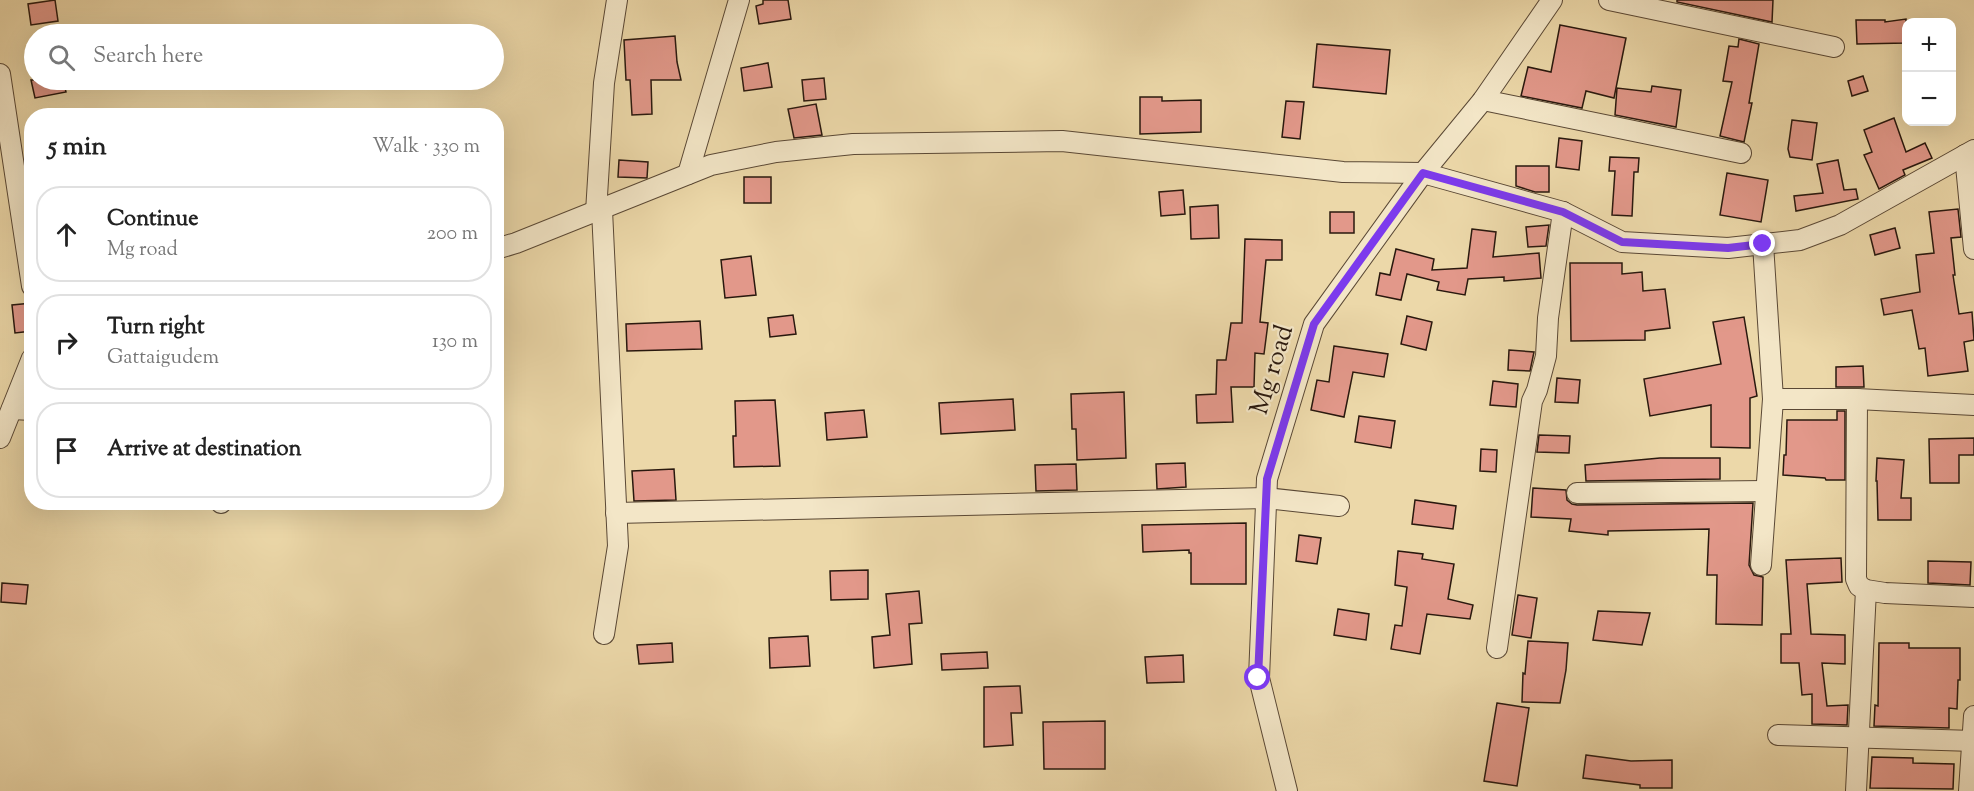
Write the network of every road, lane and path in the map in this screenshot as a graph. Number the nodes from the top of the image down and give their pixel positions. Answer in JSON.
{"nodes":[{"id":1,"x":617,"y":0,"type":"edge"},
{"id":2,"x":739,"y":0,"type":"edge"},
{"id":3,"x":1552,"y":0,"type":"edge"},
{"id":4,"x":1609,"y":0,"type":"edge"},
{"id":5,"x":1834,"y":47,"type":"dead end"},
{"id":6,"x":0,"y":74,"type":"edge"},
{"id":7,"x":1483,"y":100,"type":"junction"},
{"id":8,"x":4,"y":127,"type":"edge"},
{"id":9,"x":1742,"y":153,"type":"dead end"},
{"id":10,"x":1969,"y":153,"type":"edge"},
{"id":11,"x":1423,"y":173,"type":"junction"},
{"id":12,"x":24,"y":174,"type":"edge"},
{"id":13,"x":688,"y":174,"type":"junction"},
{"id":14,"x":599,"y":211,"type":"junction"},
{"id":15,"x":1563,"y":212,"type":"junction"},
{"id":16,"x":1763,"y":244,"type":"junction"},
{"id":17,"x":504,"y":246,"type":"edge"},
{"id":18,"x":1974,"y":249,"type":"edge"},
{"id":19,"x":1773,"y":399,"type":"junction"},
{"id":20,"x":1857,"y":399,"type":"junction"},
{"id":21,"x":1974,"y":405,"type":"edge"},
{"id":22,"x":22,"y":410,"type":"edge"},
{"id":23,"x":0,"y":438,"type":"edge"},
{"id":24,"x":1765,"y":491,"type":"junction"},
{"id":25,"x":1577,"y":493,"type":"dead end"},
{"id":26,"x":1266,"y":498,"type":"junction"},
{"id":27,"x":1339,"y":506,"type":"dead end"},
{"id":28,"x":616,"y":513,"type":"junction"},
{"id":29,"x":1761,"y":565,"type":"dead end"},
{"id":30,"x":1866,"y":590,"type":"junction"},
{"id":31,"x":1974,"y":597,"type":"edge"},
{"id":32,"x":604,"y":634,"type":"dead end"},
{"id":33,"x":1497,"y":648,"type":"dead end"},
{"id":34,"x":1974,"y":716,"type":"edge"},
{"id":35,"x":1778,"y":735,"type":"dead end"},
{"id":36,"x":1860,"y":736,"type":"junction"},
{"id":37,"x":1974,"y":741,"type":"edge"},
{"id":38,"x":1287,"y":791,"type":"edge"},
{"id":39,"x":1856,"y":791,"type":"edge"},
{"id":40,"x":1969,"y":791,"type":"edge"}],
"edges":[{"from":1,"to":14,"type":"street"},
{"from":2,"to":13,"type":"street"},
{"from":3,"to":7,"type":"street","name":"Mg road"},
{"from":4,"to":5,"type":"street"},
{"from":6,"to":8,"type":"street"},
{"from":7,"to":9,"type":"street"},
{"from":7,"to":11,"type":"street","name":"Mg road"},
{"from":8,"to":12,"type":"street"},
{"from":10,"to":16,"type":"street"},
{"from":10,"to":18,"type":"street"},
{"from":11,"to":13,"type":"street"},
{"from":11,"to":15,"type":"street"},
{"from":11,"to":26,"type":"street","name":"Mg road"},
{"from":13,"to":14,"type":"street"},
{"from":14,"to":17,"type":"street"},
{"from":14,"to":28,"type":"street"},
{"from":15,"to":16,"type":"street"},
{"from":15,"to":33,"type":"street"},
{"from":16,"to":19,"type":"street"},
{"from":19,"to":20,"type":"street"},
{"from":19,"to":24,"type":"street"},
{"from":20,"to":21,"type":"street"},
{"from":20,"to":30,"type":"street"},
{"from":22,"to":23,"type":"street"},
{"from":24,"to":25,"type":"street"},
{"from":24,"to":29,"type":"street"},
{"from":26,"to":27,"type":"street"},
{"from":26,"to":28,"type":"street"},
{"from":26,"to":38,"type":"street","name":"Mg road"},
{"from":28,"to":32,"type":"street"},
{"from":30,"to":31,"type":"street"},
{"from":30,"to":36,"type":"street"},
{"from":34,"to":37,"type":"street"},
{"from":35,"to":36,"type":"street"},
{"from":36,"to":37,"type":"street"},
{"from":36,"to":39,"type":"street"},
{"from":37,"to":40,"type":"street"}]}
